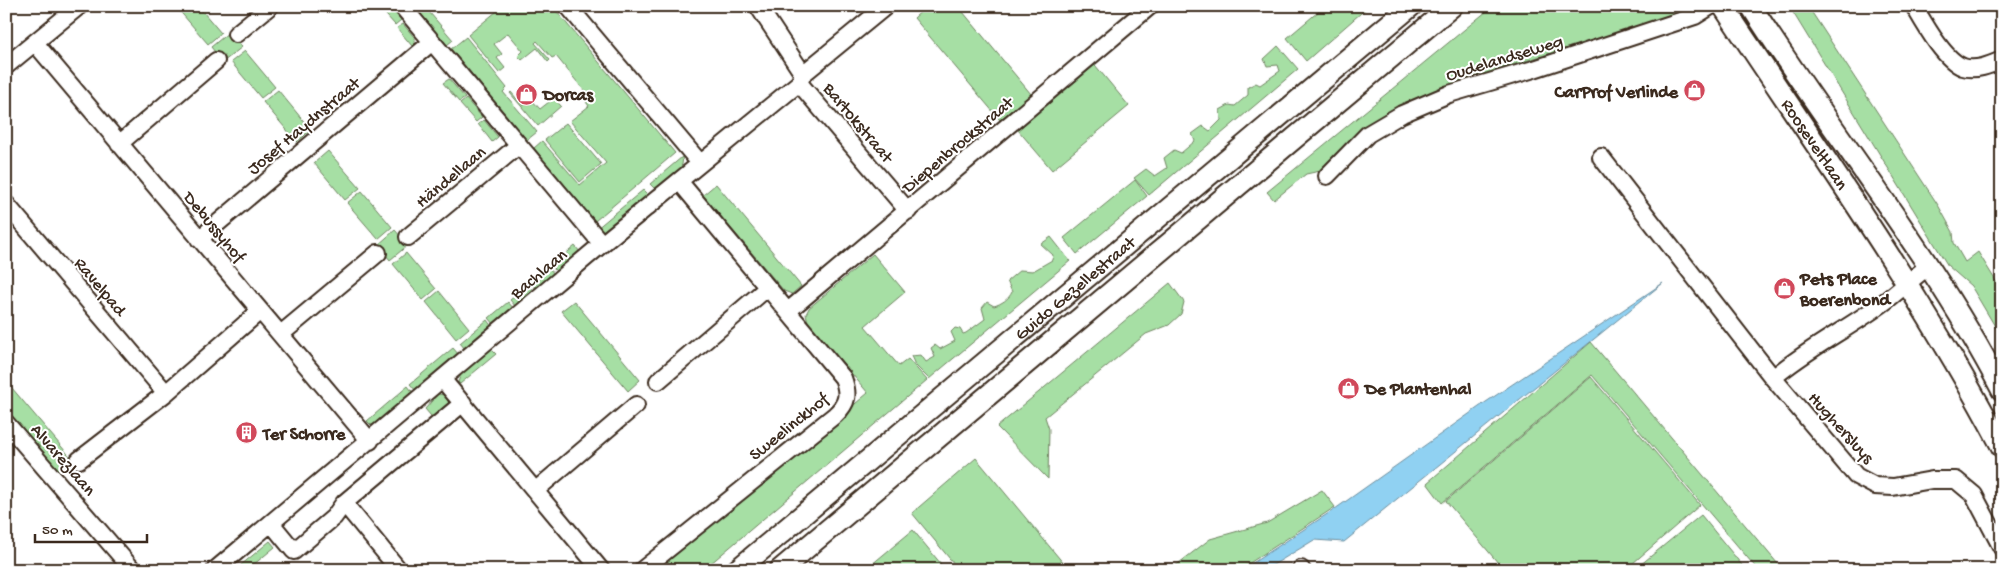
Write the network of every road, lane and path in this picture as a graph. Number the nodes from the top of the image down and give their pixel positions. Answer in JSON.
{"nodes":[{"id":1,"x":79,"y":6,"type":"edge"},
{"id":2,"x":270,"y":6,"type":"edge"},
{"id":3,"x":402,"y":6,"type":"edge"},
{"id":4,"x":568,"y":6,"type":"edge"},
{"id":5,"x":758,"y":6,"type":"edge"},
{"id":6,"x":886,"y":6,"type":"edge"},
{"id":7,"x":1150,"y":6,"type":"edge"},
{"id":8,"x":1411,"y":6,"type":"edge"},
{"id":9,"x":1452,"y":6,"type":"edge"},
{"id":10,"x":1711,"y":6,"type":"edge"},
{"id":11,"x":1723,"y":6,"type":"edge"},
{"id":12,"x":1751,"y":6,"type":"edge"},
{"id":13,"x":1914,"y":6,"type":"edge"},
{"id":14,"x":1132,"y":12,"type":"edge"},
{"id":15,"x":236,"y":34,"type":"dead end"},
{"id":16,"x":432,"y":42,"type":"junction"},
{"id":17,"x":35,"y":43,"type":"junction"},
{"id":18,"x":2002,"y":60,"type":"edge"},
{"id":19,"x":216,"y":61,"type":"dead end"},
{"id":20,"x":6,"y":66,"type":"edge"},
{"id":21,"x":801,"y":79,"type":"junction"},
{"id":22,"x":119,"y":144,"type":"junction"},
{"id":23,"x":519,"y":145,"type":"junction"},
{"id":24,"x":1601,"y":157,"type":"dead end"},
{"id":25,"x":700,"y":163,"type":"junction"},
{"id":26,"x":1327,"y":176,"type":"dead end"},
{"id":27,"x":679,"y":181,"type":"junction"},
{"id":28,"x":6,"y":204,"type":"edge"},
{"id":29,"x":908,"y":211,"type":"junction"},
{"id":30,"x":408,"y":237,"type":"dead end"},
{"id":31,"x":199,"y":239,"type":"junction"},
{"id":32,"x":602,"y":244,"type":"junction"},
{"id":33,"x":378,"y":253,"type":"dead end"},
{"id":34,"x":1929,"y":266,"type":"junction"},
{"id":35,"x":1906,"y":282,"type":"junction"},
{"id":36,"x":767,"y":288,"type":"junction"},
{"id":37,"x":260,"y":311,"type":"junction"},
{"id":38,"x":788,"y":311,"type":"junction"},
{"id":39,"x":281,"y":334,"type":"junction"},
{"id":40,"x":1773,"y":378,"type":"junction"},
{"id":41,"x":443,"y":380,"type":"junction"},
{"id":42,"x":658,"y":381,"type":"dead end"},
{"id":43,"x":2002,"y":390,"type":"edge"},
{"id":44,"x":166,"y":393,"type":"junction"},
{"id":45,"x":463,"y":403,"type":"junction"},
{"id":46,"x":636,"y":405,"type":"dead end"},
{"id":47,"x":6,"y":423,"type":"edge"},
{"id":48,"x":370,"y":441,"type":"junction"},
{"id":49,"x":2002,"y":446,"type":"edge"},
{"id":50,"x":79,"y":460,"type":"dead end"},
{"id":51,"x":536,"y":490,"type":"junction"},
{"id":52,"x":344,"y":503,"type":"junction"},
{"id":53,"x":271,"y":523,"type":"junction"},
{"id":54,"x":2002,"y":548,"type":"edge"},
{"id":55,"x":131,"y":569,"type":"edge"},
{"id":56,"x":215,"y":570,"type":"edge"},
{"id":57,"x":399,"y":570,"type":"edge"},
{"id":58,"x":602,"y":570,"type":"edge"},
{"id":59,"x":642,"y":570,"type":"edge"},
{"id":60,"x":737,"y":570,"type":"edge"},
{"id":61,"x":780,"y":570,"type":"edge"}],
"edges":[{"from":1,"to":17,"type":"street"},
{"from":2,"to":15,"type":"street"},
{"from":3,"to":16,"type":"street"},
{"from":4,"to":25,"type":"street"},
{"from":5,"to":21,"type":"street","name":"Bartokstraat"},
{"from":6,"to":21,"type":"street","name":"Bachlaan"},
{"from":7,"to":14,"type":"street","name":"Diepenbrockstraat"},
{"from":8,"to":60,"type":"main road","name":"Guido Gezellestraat"},
{"from":9,"to":61,"type":"main road","name":"Guido Gezellestraat"},
{"from":10,"to":26,"type":"street","name":"Oudelandseweg"},
{"from":11,"to":35,"type":"main road","name":"Rooseveltlaan"},
{"from":12,"to":34,"type":"main road","name":"Rooseveltlaan"},
{"from":13,"to":18,"type":"street"},
{"from":14,"to":29,"type":"street","name":"Diepenbrockstraat"},
{"from":16,"to":23,"type":"street"},
{"from":16,"to":31,"type":"street","name":"Josef Haydnstraat"},
{"from":17,"to":20,"type":"street"},
{"from":17,"to":22,"type":"street","name":"Debussyhof"},
{"from":19,"to":22,"type":"street"},
{"from":21,"to":25,"type":"street","name":"Bachlaan"},
{"from":21,"to":29,"type":"street","name":"Bartokstraat"},
{"from":22,"to":31,"type":"street","name":"Debussyhof"},
{"from":23,"to":30,"type":"street","name":"Händellaan"},
{"from":23,"to":32,"type":"street"},
{"from":24,"to":40,"type":"street","name":"Hughersluys"},
{"from":25,"to":27,"type":"street","name":"Bachlaan"},
{"from":27,"to":32,"type":"street","name":"Bachlaan"},
{"from":27,"to":36,"type":"street","name":"Sweelinckhof"},
{"from":28,"to":44,"type":"street","name":"Ravelpad"},
{"from":29,"to":38,"type":"street","name":"Diepenbrockstraat"},
{"from":31,"to":37,"type":"street","name":"Debussyhof"},
{"from":32,"to":41,"type":"street","name":"Bachlaan"},
{"from":33,"to":39,"type":"street"},
{"from":34,"to":35,"type":"street"},
{"from":34,"to":43,"type":"main road","name":"Rooseveltlaan"},
{"from":35,"to":40,"type":"street"},
{"from":35,"to":49,"type":"main road","name":"Rooseveltlaan"},
{"from":36,"to":38,"type":"street","name":"Sweelinckhof"},
{"from":36,"to":42,"type":"street"},
{"from":37,"to":39,"type":"street","name":"Debussyhof"},
{"from":37,"to":44,"type":"street"},
{"from":38,"to":59,"type":"street","name":"Sweelinckhof"},
{"from":39,"to":48,"type":"street","name":"Debussyhof"},
{"from":40,"to":54,"type":"street","name":"Hughersluys"},
{"from":41,"to":45,"type":"street"},
{"from":41,"to":48,"type":"street","name":"Bachlaan"},
{"from":44,"to":50,"type":"street"},
{"from":45,"to":51,"type":"street"},
{"from":45,"to":52,"type":"street"},
{"from":46,"to":51,"type":"street"},
{"from":47,"to":55,"type":"street","name":"Alvarezlaan"},
{"from":48,"to":53,"type":"street","name":"Bachlaan"},
{"from":51,"to":58,"type":"street"},
{"from":52,"to":53,"type":"street"},
{"from":52,"to":57,"type":"street"},
{"from":53,"to":56,"type":"street","name":"Bachlaan"}]}
